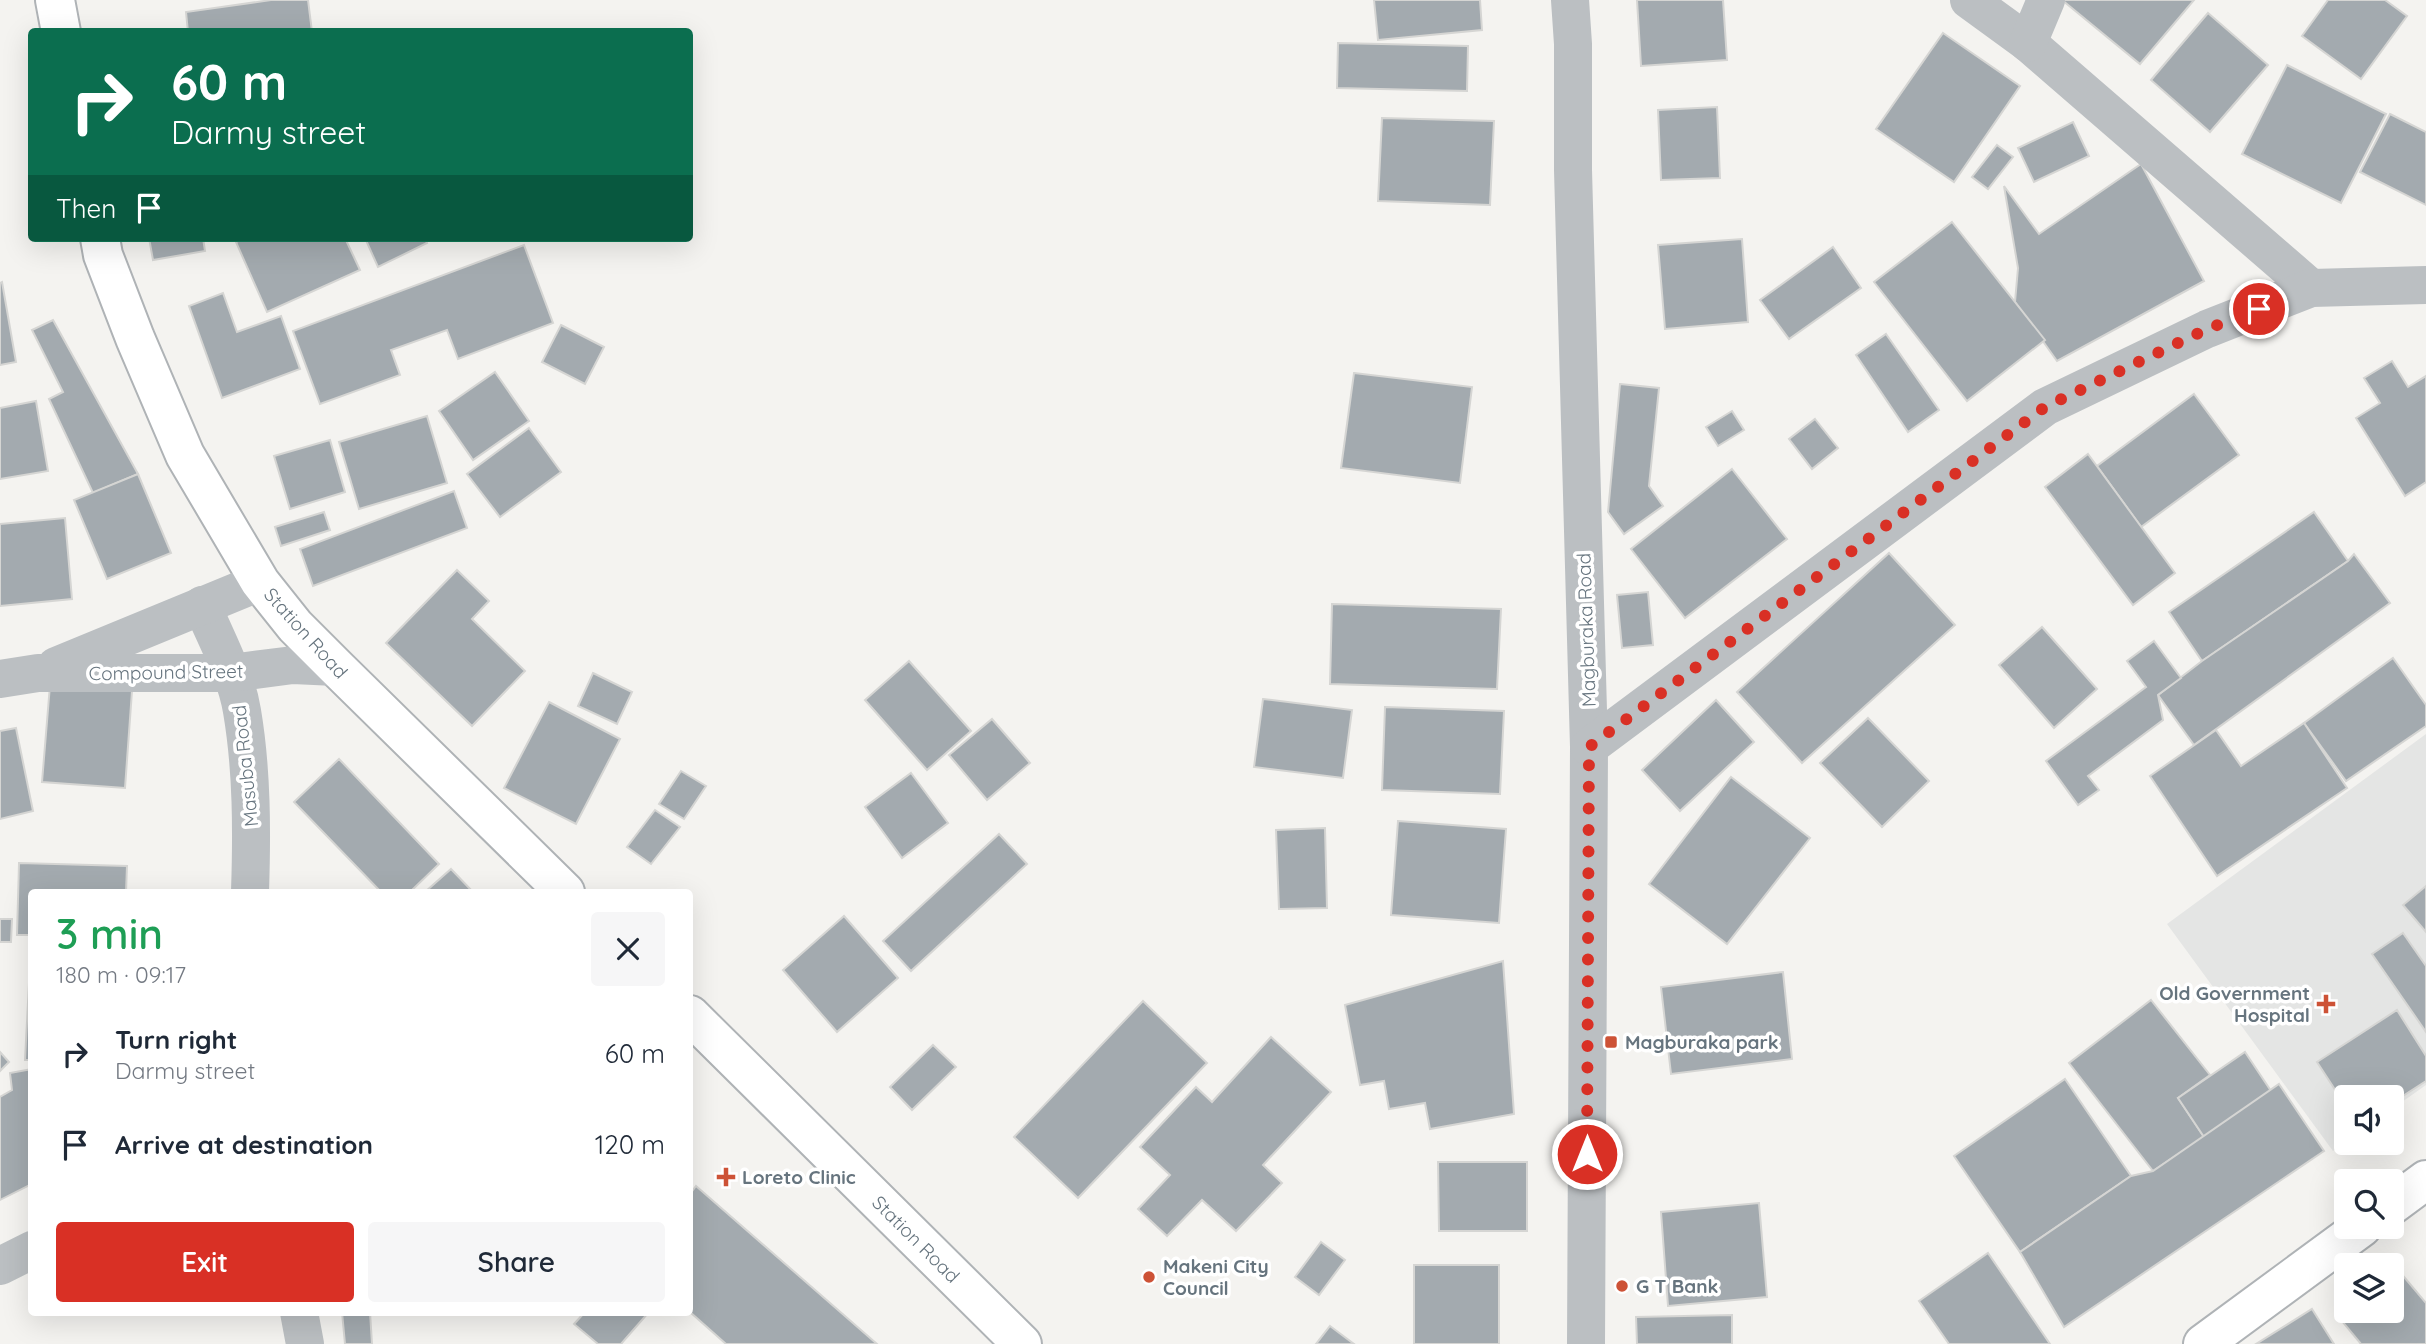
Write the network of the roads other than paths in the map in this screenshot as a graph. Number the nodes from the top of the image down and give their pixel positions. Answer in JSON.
{"nodes":[{"id":1,"x":55,"y":0,"type":"edge"},
{"id":2,"x":1570,"y":0,"type":"edge"},
{"id":3,"x":1969,"y":0,"type":"edge"},
{"id":4,"x":2046,"y":0,"type":"edge"},
{"id":5,"x":60,"y":28,"type":"edge"},
{"id":6,"x":2028,"y":43,"type":"junction"},
{"id":7,"x":101,"y":242,"type":"edge"},
{"id":8,"x":2426,"y":285,"type":"edge"},
{"id":9,"x":2311,"y":288,"type":"junction"},
{"id":10,"x":260,"y":582,"type":"junction"},
{"id":11,"x":202,"y":605,"type":"junction"},
{"id":12,"x":336,"y":667,"type":"junction"},
{"id":13,"x":38,"y":673,"type":"junction"},
{"id":14,"x":230,"y":673,"type":"junction"},
{"id":15,"x":0,"y":679,"type":"edge"},
{"id":16,"x":1589,"y":747,"type":"junction"},
{"id":17,"x":250,"y":889,"type":"edge"},
{"id":18,"x":562,"y":889,"type":"edge"},
{"id":19,"x":693,"y":1018,"type":"edge"},
{"id":20,"x":2426,"y":1180,"type":"edge"},
{"id":21,"x":2404,"y":1196,"type":"edge"},
{"id":22,"x":2346,"y":1239,"type":"edge"},
{"id":23,"x":28,"y":1252,"type":"edge"},
{"id":24,"x":0,"y":1266,"type":"edge"},
{"id":25,"x":300,"y":1316,"type":"edge"},
{"id":26,"x":304,"y":1344,"type":"edge"},
{"id":27,"x":1023,"y":1344,"type":"edge"},
{"id":28,"x":1586,"y":1344,"type":"edge"},
{"id":29,"x":2203,"y":1344,"type":"edge"}],
"edges":[{"from":1,"to":5,"type":"main road"},
{"from":2,"to":16,"type":"street","name":"Magburaka Road"},
{"from":3,"to":6,"type":"street"},
{"from":4,"to":6,"type":"street"},
{"from":6,"to":9,"type":"street"},
{"from":7,"to":10,"type":"main road","name":"Station Road"},
{"from":8,"to":9,"type":"street"},
{"from":9,"to":16,"type":"street"},
{"from":10,"to":11,"type":"street","name":"Compound Street"},
{"from":10,"to":12,"type":"main road","name":"Station Road"},
{"from":11,"to":13,"type":"street","name":"Compound Street"},
{"from":11,"to":14,"type":"street","name":"Masuba Road"},
{"from":12,"to":14,"type":"street","name":"Compound Street"},
{"from":12,"to":18,"type":"main road","name":"Station Road"},
{"from":13,"to":14,"type":"street","name":"Compound Street"},
{"from":13,"to":15,"type":"street","name":"Compound Street"},
{"from":14,"to":17,"type":"street","name":"Masuba Road"},
{"from":16,"to":28,"type":"street","name":"Magburaka Road"},
{"from":19,"to":27,"type":"main road","name":"Station Road"},
{"from":20,"to":21,"type":"main road"},
{"from":22,"to":29,"type":"main road"},
{"from":23,"to":24,"type":"street"},
{"from":25,"to":26,"type":"street"}]}
